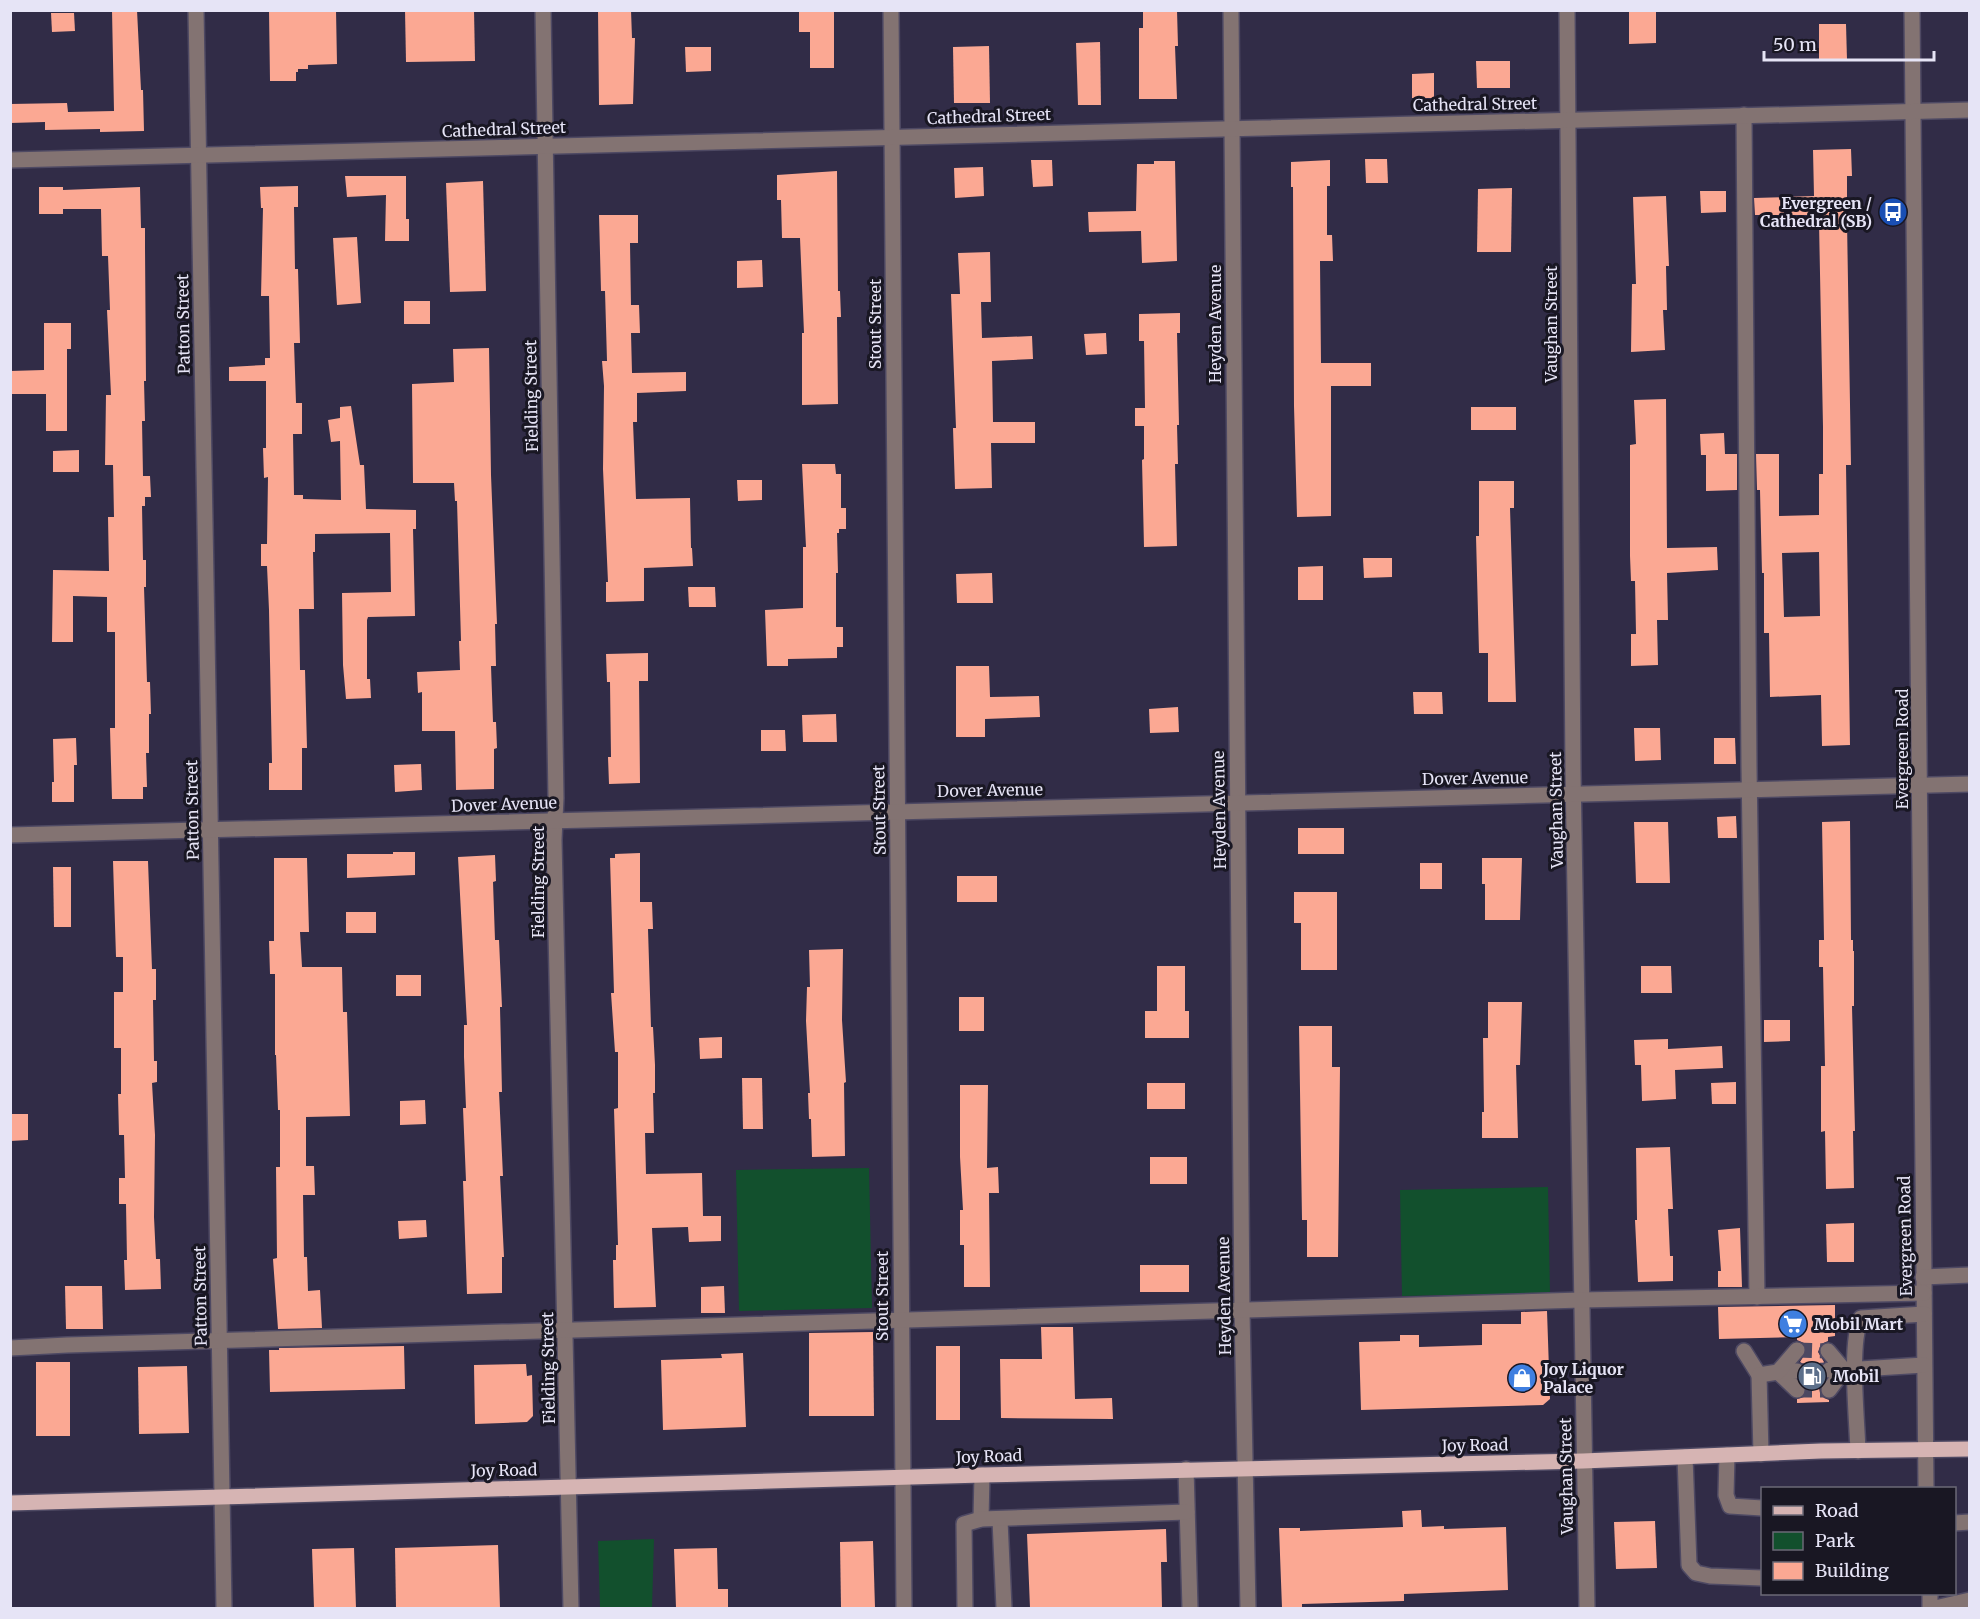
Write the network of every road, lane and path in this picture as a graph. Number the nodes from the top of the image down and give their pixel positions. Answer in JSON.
{"nodes":[{"id":1,"x":196,"y":10,"type":"edge"},
{"id":2,"x":543,"y":10,"type":"edge"},
{"id":3,"x":891,"y":10,"type":"edge"},
{"id":4,"x":1231,"y":10,"type":"edge"},
{"id":5,"x":1568,"y":10,"type":"edge"},
{"id":6,"x":1912,"y":10,"type":"edge"},
{"id":7,"x":1970,"y":110,"type":"edge"},
{"id":8,"x":1913,"y":111,"type":"junction"},
{"id":9,"x":1744,"y":115,"type":"junction"},
{"id":10,"x":1568,"y":119,"type":"junction"},
{"id":11,"x":1232,"y":128,"type":"junction"},
{"id":12,"x":892,"y":137,"type":"junction"},
{"id":13,"x":545,"y":147,"type":"junction"},
{"id":14,"x":198,"y":155,"type":"junction"},
{"id":15,"x":10,"y":160,"type":"edge"},
{"id":16,"x":1970,"y":784,"type":"edge"},
{"id":17,"x":1919,"y":785,"type":"junction"},
{"id":18,"x":1749,"y":789,"type":"junction"},
{"id":19,"x":1573,"y":794,"type":"junction"},
{"id":20,"x":1237,"y":802,"type":"junction"},
{"id":21,"x":897,"y":811,"type":"junction"},
{"id":22,"x":556,"y":821,"type":"junction"},
{"id":23,"x":210,"y":830,"type":"junction"},
{"id":24,"x":10,"y":835,"type":"edge"},
{"id":25,"x":1970,"y":1275,"type":"edge"},
{"id":26,"x":1923,"y":1277,"type":"junction"},
{"id":27,"x":1924,"y":1293,"type":"junction"},
{"id":28,"x":1757,"y":1297,"type":"junction"},
{"id":29,"x":1581,"y":1300,"type":"junction"},
{"id":30,"x":1242,"y":1311,"type":"junction"},
{"id":31,"x":1924,"y":1314,"type":"junction"},
{"id":32,"x":900,"y":1321,"type":"junction"},
{"id":33,"x":566,"y":1330,"type":"junction"},
{"id":34,"x":219,"y":1340,"type":"junction"},
{"id":35,"x":10,"y":1348,"type":"edge"},
{"id":36,"x":1797,"y":1350,"type":"dead end"},
{"id":37,"x":1744,"y":1351,"type":"dead end"},
{"id":38,"x":1828,"y":1351,"type":"tunnel mouth"},
{"id":39,"x":1924,"y":1365,"type":"junction"},
{"id":40,"x":1850,"y":1369,"type":"junction"},
{"id":41,"x":1829,"y":1370,"type":"tunnel mouth"},
{"id":42,"x":1797,"y":1371,"type":"tunnel mouth"},
{"id":43,"x":1778,"y":1372,"type":"junction"},
{"id":44,"x":1759,"y":1375,"type":"junction"},
{"id":45,"x":1797,"y":1390,"type":"tunnel mouth"},
{"id":46,"x":1829,"y":1390,"type":"dead end"},
{"id":47,"x":1970,"y":1449,"type":"edge"},
{"id":48,"x":1925,"y":1450,"type":"junction"},
{"id":49,"x":1858,"y":1451,"type":"junction"},
{"id":50,"x":1761,"y":1454,"type":"junction"},
{"id":51,"x":1727,"y":1455,"type":"junction"},
{"id":52,"x":1685,"y":1457,"type":"junction"},
{"id":53,"x":1583,"y":1461,"type":"junction"},
{"id":54,"x":1244,"y":1468,"type":"junction"},
{"id":55,"x":1186,"y":1469,"type":"junction"},
{"id":56,"x":982,"y":1475,"type":"junction"},
{"id":57,"x":901,"y":1477,"type":"junction"},
{"id":58,"x":568,"y":1487,"type":"junction"},
{"id":59,"x":1926,"y":1487,"type":"edge"},
{"id":60,"x":222,"y":1496,"type":"junction"},
{"id":61,"x":10,"y":1503,"type":"edge"},
{"id":62,"x":1761,"y":1508,"type":"edge"},
{"id":63,"x":1187,"y":1512,"type":"junction"},
{"id":64,"x":981,"y":1519,"type":"junction"},
{"id":65,"x":1000,"y":1520,"type":"junction"},
{"id":66,"x":1761,"y":1578,"type":"edge"},
{"id":67,"x":1970,"y":1600,"type":"edge"},
{"id":68,"x":224,"y":1608,"type":"edge"},
{"id":69,"x":572,"y":1608,"type":"edge"},
{"id":70,"x":904,"y":1608,"type":"edge"},
{"id":71,"x":964,"y":1608,"type":"edge"},
{"id":72,"x":1004,"y":1608,"type":"edge"},
{"id":73,"x":1190,"y":1608,"type":"edge"},
{"id":74,"x":1248,"y":1608,"type":"edge"},
{"id":75,"x":1587,"y":1608,"type":"edge"},
{"id":76,"x":1935,"y":1608,"type":"edge"}],
"edges":[{"from":1,"to":14,"type":"street","name":"Patton Street"},
{"from":2,"to":13,"type":"street","name":"Fielding Street"},
{"from":3,"to":12,"type":"street","name":"Stout Street"},
{"from":4,"to":11,"type":"street","name":"Heyden Avenue"},
{"from":5,"to":10,"type":"street","name":"Vaughan Street"},
{"from":6,"to":8,"type":"street","name":"Evergreen Road"},
{"from":7,"to":8,"type":"street","name":"Cathedral Street"},
{"from":8,"to":9,"type":"street","name":"Cathedral Street"},
{"from":8,"to":17,"type":"street","name":"Evergreen Road"},
{"from":9,"to":10,"type":"street","name":"Cathedral Street"},
{"from":9,"to":18,"type":"street"},
{"from":10,"to":11,"type":"street","name":"Cathedral Street"},
{"from":10,"to":19,"type":"street","name":"Vaughan Street"},
{"from":11,"to":12,"type":"street","name":"Cathedral Street"},
{"from":11,"to":20,"type":"street","name":"Heyden Avenue"},
{"from":12,"to":13,"type":"street","name":"Cathedral Street"},
{"from":12,"to":21,"type":"street","name":"Stout Street"},
{"from":13,"to":14,"type":"street","name":"Cathedral Street"},
{"from":13,"to":22,"type":"street","name":"Fielding Street"},
{"from":14,"to":15,"type":"street","name":"Cathedral Street"},
{"from":14,"to":23,"type":"street","name":"Patton Street"},
{"from":16,"to":17,"type":"street","name":"Dover Avenue"},
{"from":17,"to":18,"type":"street","name":"Dover Avenue"},
{"from":17,"to":26,"type":"street","name":"Evergreen Road"},
{"from":18,"to":19,"type":"street","name":"Dover Avenue"},
{"from":18,"to":28,"type":"street"},
{"from":19,"to":20,"type":"street","name":"Dover Avenue"},
{"from":19,"to":29,"type":"street","name":"Vaughan Street"},
{"from":20,"to":21,"type":"street","name":"Dover Avenue"},
{"from":20,"to":30,"type":"street","name":"Heyden Avenue"},
{"from":21,"to":22,"type":"street","name":"Dover Avenue"},
{"from":21,"to":32,"type":"street","name":"Stout Street"},
{"from":22,"to":23,"type":"street","name":"Dover Avenue"},
{"from":22,"to":33,"type":"street","name":"Fielding Street"},
{"from":23,"to":24,"type":"street","name":"Dover Avenue"},
{"from":23,"to":34,"type":"street","name":"Patton Street"},
{"from":25,"to":26,"type":"street"},
{"from":26,"to":27,"type":"street","name":"Evergreen Road"},
{"from":27,"to":28,"type":"street"},
{"from":27,"to":31,"type":"street","name":"Evergreen Road"},
{"from":28,"to":29,"type":"street"},
{"from":29,"to":30,"type":"street"},
{"from":29,"to":53,"type":"street","name":"Vaughan Street"},
{"from":30,"to":32,"type":"street"},
{"from":30,"to":54,"type":"street","name":"Heyden Avenue"},
{"from":31,"to":39,"type":"street","name":"Evergreen Road"},
{"from":31,"to":40,"type":"street"},
{"from":32,"to":33,"type":"street"},
{"from":32,"to":57,"type":"street","name":"Stout Street"},
{"from":33,"to":34,"type":"street"},
{"from":33,"to":58,"type":"street","name":"Fielding Street"},
{"from":34,"to":35,"type":"street"},
{"from":34,"to":60,"type":"street","name":"Patton Street"},
{"from":36,"to":43,"type":"street"},
{"from":37,"to":44,"type":"street"},
{"from":38,"to":40,"type":"street"},
{"from":39,"to":40,"type":"street"},
{"from":39,"to":48,"type":"street","name":"Evergreen Road"},
{"from":40,"to":41,"type":"street"},
{"from":40,"to":46,"type":"street"},
{"from":40,"to":49,"type":"street"},
{"from":42,"to":43,"type":"street"},
{"from":43,"to":44,"type":"street"},
{"from":43,"to":45,"type":"street"},
{"from":44,"to":50,"type":"street"},
{"from":47,"to":48,"type":"main road","name":"Joy Road"},
{"from":48,"to":49,"type":"main road","name":"Joy Road"},
{"from":48,"to":59,"type":"street","name":"Evergreen Road"},
{"from":49,"to":50,"type":"main road","name":"Joy Road"},
{"from":50,"to":51,"type":"main road","name":"Joy Road"},
{"from":51,"to":52,"type":"main road","name":"Joy Road"},
{"from":51,"to":62,"type":"street"},
{"from":52,"to":53,"type":"main road","name":"Joy Road"},
{"from":52,"to":66,"type":"street"},
{"from":53,"to":54,"type":"main road","name":"Joy Road"},
{"from":53,"to":75,"type":"street","name":"Vaughan Street"},
{"from":54,"to":55,"type":"main road","name":"Joy Road"},
{"from":54,"to":74,"type":"street","name":"Heyden Avenue"},
{"from":55,"to":56,"type":"main road","name":"Joy Road"},
{"from":55,"to":63,"type":"street"},
{"from":56,"to":57,"type":"main road","name":"Joy Road"},
{"from":56,"to":64,"type":"street"},
{"from":57,"to":58,"type":"main road","name":"Joy Road"},
{"from":57,"to":70,"type":"street","name":"Stout Street"},
{"from":58,"to":60,"type":"main road","name":"Joy Road"},
{"from":58,"to":69,"type":"street","name":"Fielding Street"},
{"from":60,"to":61,"type":"main road","name":"Joy Road"},
{"from":60,"to":68,"type":"street","name":"Patton Street"},
{"from":63,"to":65,"type":"street"},
{"from":63,"to":73,"type":"street"},
{"from":64,"to":65,"type":"street"},
{"from":64,"to":71,"type":"street"},
{"from":65,"to":72,"type":"street"},
{"from":67,"to":76,"type":"street"}]}
